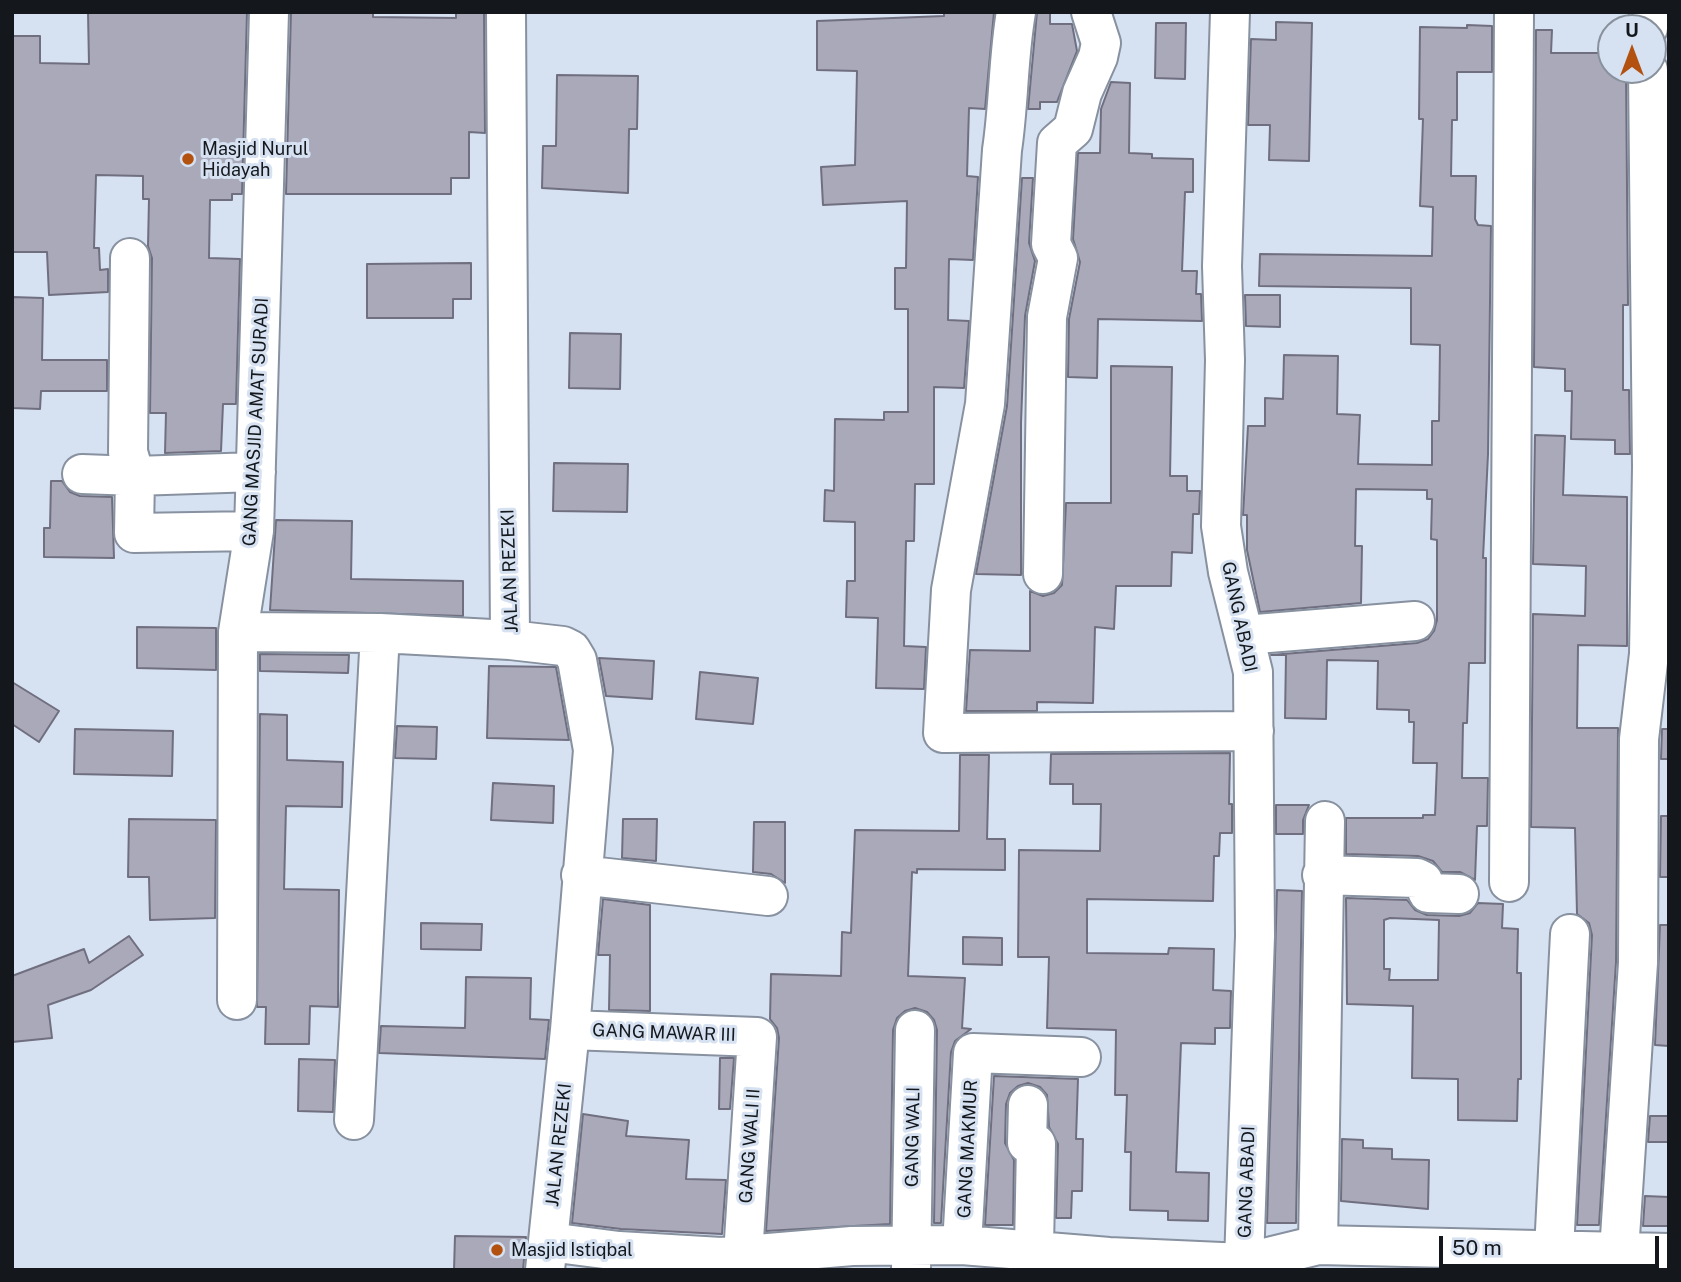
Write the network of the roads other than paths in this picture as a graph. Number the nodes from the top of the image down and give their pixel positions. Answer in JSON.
{"nodes":[{"id":1,"x":270,"y":12,"type":"edge"},
{"id":2,"x":506,"y":12,"type":"edge"},
{"id":3,"x":1016,"y":12,"type":"edge"},
{"id":4,"x":1091,"y":12,"type":"edge"},
{"id":5,"x":1230,"y":12,"type":"edge"},
{"id":6,"x":1514,"y":12,"type":"edge"},
{"id":7,"x":1648,"y":84,"type":"edge"},
{"id":8,"x":130,"y":258,"type":"dead end"},
{"id":9,"x":256,"y":472,"type":"junction"},
{"id":10,"x":82,"y":474,"type":"dead end"},
{"id":11,"x":135,"y":476,"type":"junction"},
{"id":12,"x":254,"y":531,"type":"junction"},
{"id":13,"x":1043,"y":573,"type":"dead end"},
{"id":14,"x":1415,"y":621,"type":"dead end"},
{"id":15,"x":238,"y":632,"type":"junction"},
{"id":16,"x":380,"y":633,"type":"junction"},
{"id":17,"x":1244,"y":635,"type":"junction"},
{"id":18,"x":510,"y":640,"type":"junction"},
{"id":19,"x":1254,"y":731,"type":"junction"},
{"id":20,"x":1325,"y":821,"type":"dead end"},
{"id":21,"x":581,"y":876,"type":"junction"},
{"id":22,"x":1322,"y":876,"type":"junction"},
{"id":23,"x":1509,"y":882,"type":"dead end"},
{"id":24,"x":1459,"y":894,"type":"dead end"},
{"id":25,"x":768,"y":896,"type":"dead end"},
{"id":26,"x":1570,"y":934,"type":"dead end"},
{"id":27,"x":237,"y":1000,"type":"dead end"},
{"id":28,"x":570,"y":1030,"type":"junction"},
{"id":29,"x":915,"y":1030,"type":"dead end"},
{"id":30,"x":757,"y":1037,"type":"joint"},
{"id":31,"x":1081,"y":1057,"type":"dead end"},
{"id":32,"x":1028,"y":1105,"type":"dead end"},
{"id":33,"x":354,"y":1120,"type":"dead end"},
{"id":34,"x":962,"y":1245,"type":"junction"},
{"id":35,"x":1318,"y":1245,"type":"junction"},
{"id":36,"x":1034,"y":1248,"type":"junction"},
{"id":37,"x":1619,"y":1252,"type":"junction"},
{"id":38,"x":1669,"y":1253,"type":"edge"},
{"id":39,"x":547,"y":1256,"type":"edge"},
{"id":40,"x":912,"y":1257,"type":"edge"},
{"id":41,"x":1391,"y":1258,"type":"edge"},
{"id":42,"x":1553,"y":1260,"type":"edge"},
{"id":43,"x":618,"y":1261,"type":"edge"},
{"id":44,"x":728,"y":1261,"type":"edge"},
{"id":45,"x":1109,"y":1263,"type":"edge"},
{"id":46,"x":1244,"y":1263,"type":"junction"}],
"edges":[{"from":1,"to":9,"type":"street","name":"GANG MASJID AMAT SURADI"},
{"from":2,"to":18,"type":"street","name":"JALAN REZEKI"},
{"from":3,"to":19,"type":"street"},
{"from":4,"to":13,"type":"street"},
{"from":5,"to":17,"type":"street","name":"GANG ABADI"},
{"from":6,"to":23,"type":"street"},
{"from":7,"to":37,"type":"street"},
{"from":8,"to":11,"type":"street"},
{"from":9,"to":11,"type":"street"},
{"from":9,"to":12,"type":"street","name":"GANG MASJID AMAT SURADI"},
{"from":10,"to":11,"type":"street"},
{"from":11,"to":12,"type":"street"},
{"from":12,"to":15,"type":"street","name":"GANG MASJID AMAT SURADI"},
{"from":14,"to":17,"type":"street"},
{"from":15,"to":16,"type":"street"},
{"from":15,"to":27,"type":"street","name":"GANG MASJID AMAT SURADI"},
{"from":16,"to":18,"type":"street"},
{"from":16,"to":33,"type":"street"},
{"from":17,"to":19,"type":"street","name":"GANG ABADI"},
{"from":18,"to":21,"type":"street","name":"JALAN REZEKI"},
{"from":19,"to":46,"type":"street","name":"GANG ABADI"},
{"from":20,"to":22,"type":"street"},
{"from":21,"to":25,"type":"street"},
{"from":21,"to":28,"type":"street","name":"JALAN REZEKI"},
{"from":22,"to":24,"type":"street"},
{"from":22,"to":35,"type":"street"},
{"from":26,"to":42,"type":"street"},
{"from":28,"to":30,"type":"street","name":"GANG MAWAR III"},
{"from":28,"to":39,"type":"street","name":"JALAN REZEKI"},
{"from":29,"to":40,"type":"street","name":"GANG WALI"},
{"from":30,"to":44,"type":"street","name":"GANG WALI II"},
{"from":31,"to":34,"type":"street","name":"GANG MAKMUR"},
{"from":32,"to":36,"type":"street"},
{"from":34,"to":36,"type":"street"},
{"from":34,"to":40,"type":"street"},
{"from":35,"to":41,"type":"street"},
{"from":35,"to":46,"type":"street"},
{"from":36,"to":45,"type":"street"},
{"from":37,"to":38,"type":"street"},
{"from":37,"to":42,"type":"street"},
{"from":39,"to":43,"type":"street"},
{"from":40,"to":44,"type":"street"},
{"from":41,"to":42,"type":"street"},
{"from":43,"to":44,"type":"street"},
{"from":45,"to":46,"type":"street"}]}
